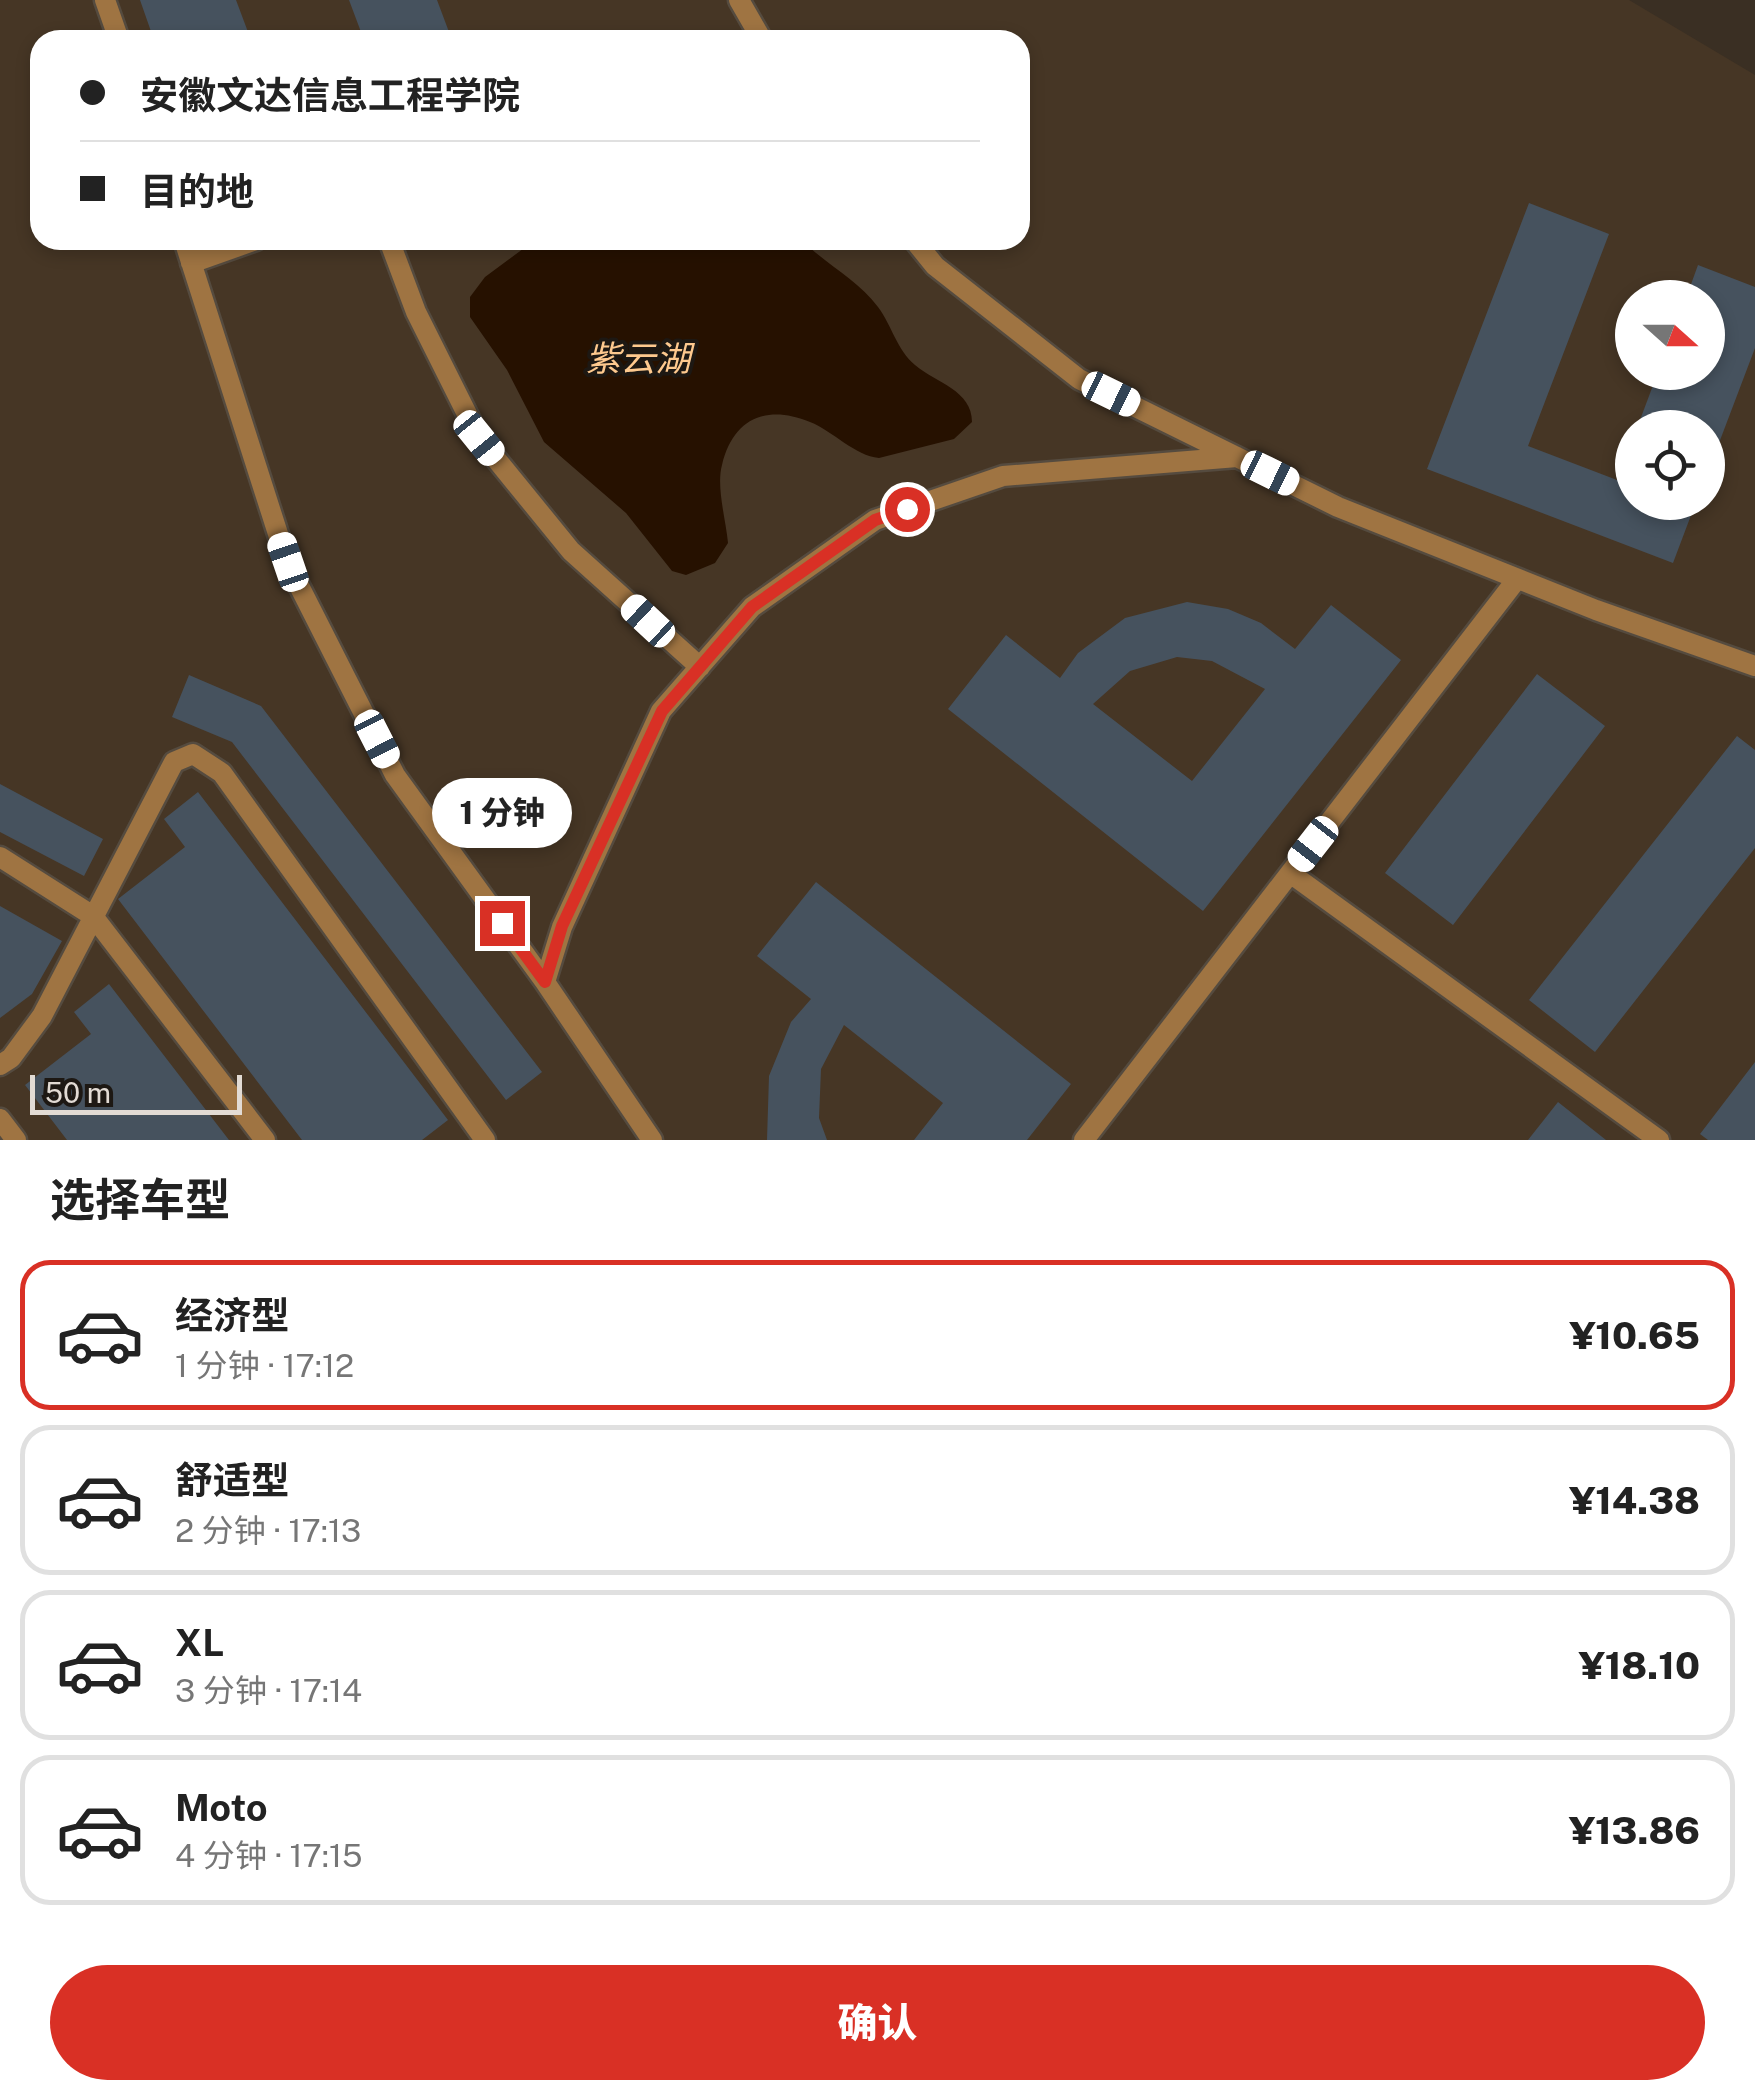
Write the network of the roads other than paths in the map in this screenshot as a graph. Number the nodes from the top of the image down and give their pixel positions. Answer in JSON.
{"nodes":[{"id":1,"x":105,"y":0,"type":"edge"},
{"id":2,"x":739,"y":0,"type":"edge"},
{"id":3,"x":116,"y":30,"type":"edge"},
{"id":4,"x":756,"y":30,"type":"edge"},
{"id":5,"x":187,"y":250,"type":"edge"},
{"id":6,"x":228,"y":250,"type":"edge"},
{"id":7,"x":393,"y":250,"type":"edge"},
{"id":8,"x":922,"y":250,"type":"edge"},
{"id":9,"x":191,"y":263,"type":"junction"},
{"id":10,"x":1236,"y":456,"type":"junction"},
{"id":11,"x":1517,"y":578,"type":"junction"},
{"id":12,"x":1755,"y":666,"type":"edge"},
{"id":13,"x":700,"y":668,"type":"junction"},
{"id":14,"x":0,"y":857,"type":"edge"},
{"id":15,"x":1290,"y":873,"type":"junction"},
{"id":16,"x":93,"y":916,"type":"junction"},
{"id":17,"x":545,"y":982,"type":"junction"},
{"id":18,"x":0,"y":1065,"type":"edge"},
{"id":19,"x":0,"y":1120,"type":"edge"},
{"id":20,"x":16,"y":1140,"type":"edge"},
{"id":21,"x":264,"y":1140,"type":"edge"},
{"id":22,"x":485,"y":1140,"type":"edge"},
{"id":23,"x":652,"y":1140,"type":"edge"},
{"id":24,"x":1084,"y":1140,"type":"edge"},
{"id":25,"x":1658,"y":1140,"type":"edge"}],
"edges":[{"from":1,"to":3,"type":"street"},
{"from":2,"to":4,"type":"street"},
{"from":5,"to":9,"type":"street"},
{"from":6,"to":9,"type":"street"},
{"from":7,"to":13,"type":"street"},
{"from":8,"to":10,"type":"street"},
{"from":9,"to":17,"type":"street"},
{"from":10,"to":11,"type":"street"},
{"from":10,"to":13,"type":"street"},
{"from":11,"to":12,"type":"street"},
{"from":11,"to":15,"type":"street"},
{"from":13,"to":17,"type":"street"},
{"from":14,"to":16,"type":"street"},
{"from":15,"to":24,"type":"street"},
{"from":15,"to":25,"type":"street"},
{"from":16,"to":18,"type":"street"},
{"from":16,"to":21,"type":"street"},
{"from":16,"to":22,"type":"street"},
{"from":17,"to":23,"type":"street"},
{"from":19,"to":20,"type":"street"}]}
